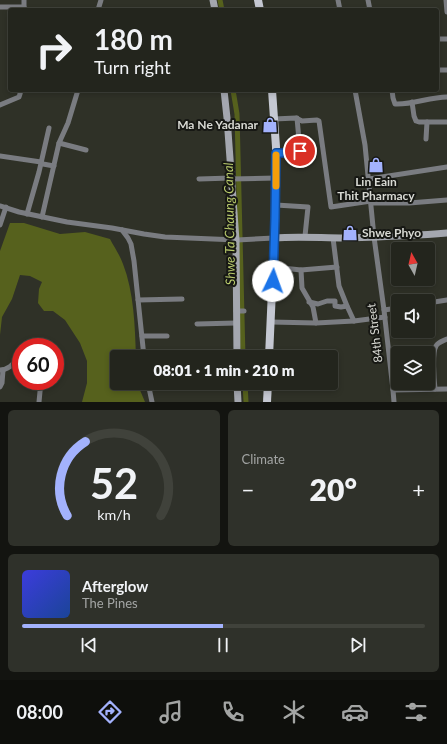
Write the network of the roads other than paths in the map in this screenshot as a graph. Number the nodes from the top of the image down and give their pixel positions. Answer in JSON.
{"nodes":[{"id":1,"x":446,"y":0,"type":"edge"},
{"id":2,"x":0,"y":7,"type":"edge"},
{"id":3,"x":12,"y":8,"type":"edge"},
{"id":4,"x":447,"y":12,"type":"edge"},
{"id":5,"x":20,"y":92,"type":"edge"},
{"id":6,"x":77,"y":92,"type":"edge"},
{"id":7,"x":224,"y":92,"type":"edge"},
{"id":8,"x":272,"y":92,"type":"edge"},
{"id":9,"x":355,"y":92,"type":"edge"},
{"id":10,"x":392,"y":92,"type":"edge"},
{"id":11,"x":447,"y":97,"type":"edge"},
{"id":12,"x":412,"y":102,"type":"junction"},
{"id":13,"x":0,"y":105,"type":"edge"},
{"id":14,"x":297,"y":118,"type":"junction"},
{"id":15,"x":274,"y":119,"type":"junction"},
{"id":16,"x":428,"y":122,"type":"junction"},
{"id":17,"x":447,"y":122,"type":"edge"},
{"id":18,"x":49,"y":128,"type":"dead end"},
{"id":19,"x":426,"y":139,"type":"dead end"},
{"id":20,"x":59,"y":144,"type":"junction"},
{"id":21,"x":86,"y":150,"type":"dead end"},
{"id":22,"x":276,"y":153,"type":"junction"},
{"id":23,"x":0,"y":156,"type":"edge"},
{"id":24,"x":40,"y":162,"type":"junction"},
{"id":25,"x":54,"y":166,"type":"junction"},
{"id":26,"x":447,"y":167,"type":"edge"},
{"id":27,"x":276,"y":178,"type":"junction"},
{"id":28,"x":199,"y":179,"type":"dead end"},
{"id":29,"x":233,"y":179,"type":"junction"},
{"id":30,"x":369,"y":179,"type":"junction"},
{"id":31,"x":447,"y":200,"type":"edge"},
{"id":32,"x":371,"y":202,"type":"junction"},
{"id":33,"x":276,"y":205,"type":"junction"},
{"id":34,"x":3,"y":206,"type":"edge"},
{"id":35,"x":27,"y":214,"type":"junction"},
{"id":36,"x":42,"y":217,"type":"junction"},
{"id":37,"x":0,"y":225,"type":"edge"},
{"id":38,"x":122,"y":230,"type":"junction"},
{"id":39,"x":447,"y":233,"type":"edge"},
{"id":40,"x":305,"y":236,"type":"junction"},
{"id":41,"x":374,"y":237,"type":"junction"},
{"id":42,"x":274,"y":238,"type":"junction"},
{"id":43,"x":333,"y":238,"type":"junction"},
{"id":44,"x":237,"y":240,"type":"junction"},
{"id":45,"x":337,"y":267,"type":"junction"},
{"id":46,"x":274,"y":268,"type":"junction"},
{"id":47,"x":301,"y":270,"type":"junction"},
{"id":48,"x":182,"y":299,"type":"dead end"},
{"id":49,"x":138,"y":300,"type":"junction"},
{"id":50,"x":447,"y":300,"type":"edge"},
{"id":51,"x":310,"y":302,"type":"junction"},
{"id":52,"x":435,"y":302,"type":"edge"},
{"id":53,"x":347,"y":306,"type":"junction"},
{"id":54,"x":391,"y":309,"type":"edge"},
{"id":55,"x":384,"y":310,"type":"junction"},
{"id":56,"x":385,"y":317,"type":"junction"},
{"id":57,"x":354,"y":321,"type":"junction"},
{"id":58,"x":271,"y":322,"type":"junction"},
{"id":59,"x":236,"y":323,"type":"junction"},
{"id":60,"x":316,"y":323,"type":"junction"},
{"id":61,"x":197,"y":324,"type":"dead end"},
{"id":62,"x":142,"y":336,"type":"junction"},
{"id":63,"x":167,"y":336,"type":"dead end"},
{"id":64,"x":447,"y":339,"type":"edge"},
{"id":65,"x":435,"y":347,"type":"edge"},
{"id":66,"x":143,"y":350,"type":"edge"},
{"id":67,"x":237,"y":350,"type":"edge"},
{"id":68,"x":269,"y":350,"type":"edge"},
{"id":69,"x":12,"y":364,"type":"edge"},
{"id":70,"x":391,"y":366,"type":"edge"},
{"id":71,"x":2,"y":370,"type":"edge"},
{"id":72,"x":0,"y":387,"type":"edge"},
{"id":73,"x":435,"y":389,"type":"edge"},
{"id":74,"x":447,"y":389,"type":"edge"},
{"id":75,"x":40,"y":390,"type":"edge"},
{"id":76,"x":149,"y":390,"type":"edge"},
{"id":77,"x":237,"y":390,"type":"edge"},
{"id":78,"x":268,"y":390,"type":"edge"},
{"id":79,"x":394,"y":390,"type":"edge"},
{"id":80,"x":39,"y":402,"type":"edge"},
{"id":81,"x":152,"y":402,"type":"edge"},
{"id":82,"x":238,"y":402,"type":"edge"},
{"id":83,"x":267,"y":402,"type":"edge"},
{"id":84,"x":394,"y":402,"type":"edge"}],
"edges":[{"from":1,"to":4,"type":"street"},
{"from":2,"to":3,"type":"street"},
{"from":5,"to":13,"type":"street"},
{"from":6,"to":20,"type":"street"},
{"from":7,"to":29,"type":"main road"},
{"from":8,"to":15,"type":"main road"},
{"from":9,"to":30,"type":"street","name":"84th Street"},
{"from":10,"to":12,"type":"street"},
{"from":11,"to":12,"type":"street"},
{"from":12,"to":16,"type":"street"},
{"from":14,"to":15,"type":"street"},
{"from":14,"to":22,"type":"street"},
{"from":14,"to":32,"type":"street"},
{"from":15,"to":22,"type":"main road"},
{"from":16,"to":17,"type":"street"},
{"from":16,"to":19,"type":"street"},
{"from":18,"to":24,"type":"street"},
{"from":20,"to":21,"type":"street"},
{"from":20,"to":25,"type":"street"},
{"from":22,"to":27,"type":"main road"},
{"from":23,"to":24,"type":"street"},
{"from":24,"to":25,"type":"street"},
{"from":24,"to":35,"type":"street"},
{"from":25,"to":36,"type":"street"},
{"from":26,"to":30,"type":"street"},
{"from":27,"to":29,"type":"street"},
{"from":27,"to":33,"type":"main road"},
{"from":28,"to":29,"type":"street"},
{"from":29,"to":44,"type":"main road"},
{"from":30,"to":32,"type":"street","name":"84th Street"},
{"from":31,"to":32,"type":"street"},
{"from":32,"to":41,"type":"street","name":"84th Street"},
{"from":33,"to":40,"type":"street"},
{"from":33,"to":42,"type":"main road"},
{"from":34,"to":35,"type":"street"},
{"from":34,"to":37,"type":"street"},
{"from":35,"to":36,"type":"street"},
{"from":36,"to":38,"type":"street"},
{"from":38,"to":44,"type":"street"},
{"from":38,"to":49,"type":"street"},
{"from":39,"to":41,"type":"main road"},
{"from":40,"to":42,"type":"main road"},
{"from":40,"to":43,"type":"main road"},
{"from":41,"to":43,"type":"main road"},
{"from":41,"to":55,"type":"street","name":"84th Street"},
{"from":42,"to":44,"type":"street"},
{"from":42,"to":46,"type":"main road"},
{"from":43,"to":45,"type":"street"},
{"from":44,"to":59,"type":"main road"},
{"from":45,"to":47,"type":"street"},
{"from":45,"to":53,"type":"street"},
{"from":46,"to":47,"type":"street"},
{"from":46,"to":58,"type":"main road"},
{"from":47,"to":51,"type":"street"},
{"from":48,"to":49,"type":"street"},
{"from":49,"to":62,"type":"street"},
{"from":50,"to":52,"type":"street"},
{"from":51,"to":53,"type":"street"},
{"from":51,"to":60,"type":"street"},
{"from":53,"to":57,"type":"street"},
{"from":54,"to":55,"type":"street"},
{"from":55,"to":56,"type":"street","name":"84th Street"},
{"from":56,"to":57,"type":"street"},
{"from":56,"to":70,"type":"street","name":"84th Street"},
{"from":57,"to":60,"type":"street"},
{"from":58,"to":60,"type":"street"},
{"from":58,"to":68,"type":"main road"},
{"from":59,"to":61,"type":"street"},
{"from":59,"to":67,"type":"main road"},
{"from":62,"to":63,"type":"street"},
{"from":62,"to":66,"type":"street"},
{"from":64,"to":65,"type":"street"},
{"from":69,"to":71,"type":"street"},
{"from":71,"to":72,"type":"street"},
{"from":73,"to":74,"type":"street"},
{"from":75,"to":80,"type":"street"},
{"from":76,"to":81,"type":"street"},
{"from":77,"to":82,"type":"main road"},
{"from":78,"to":83,"type":"main road"},
{"from":79,"to":84,"type":"street","name":"84th Street"}]}
